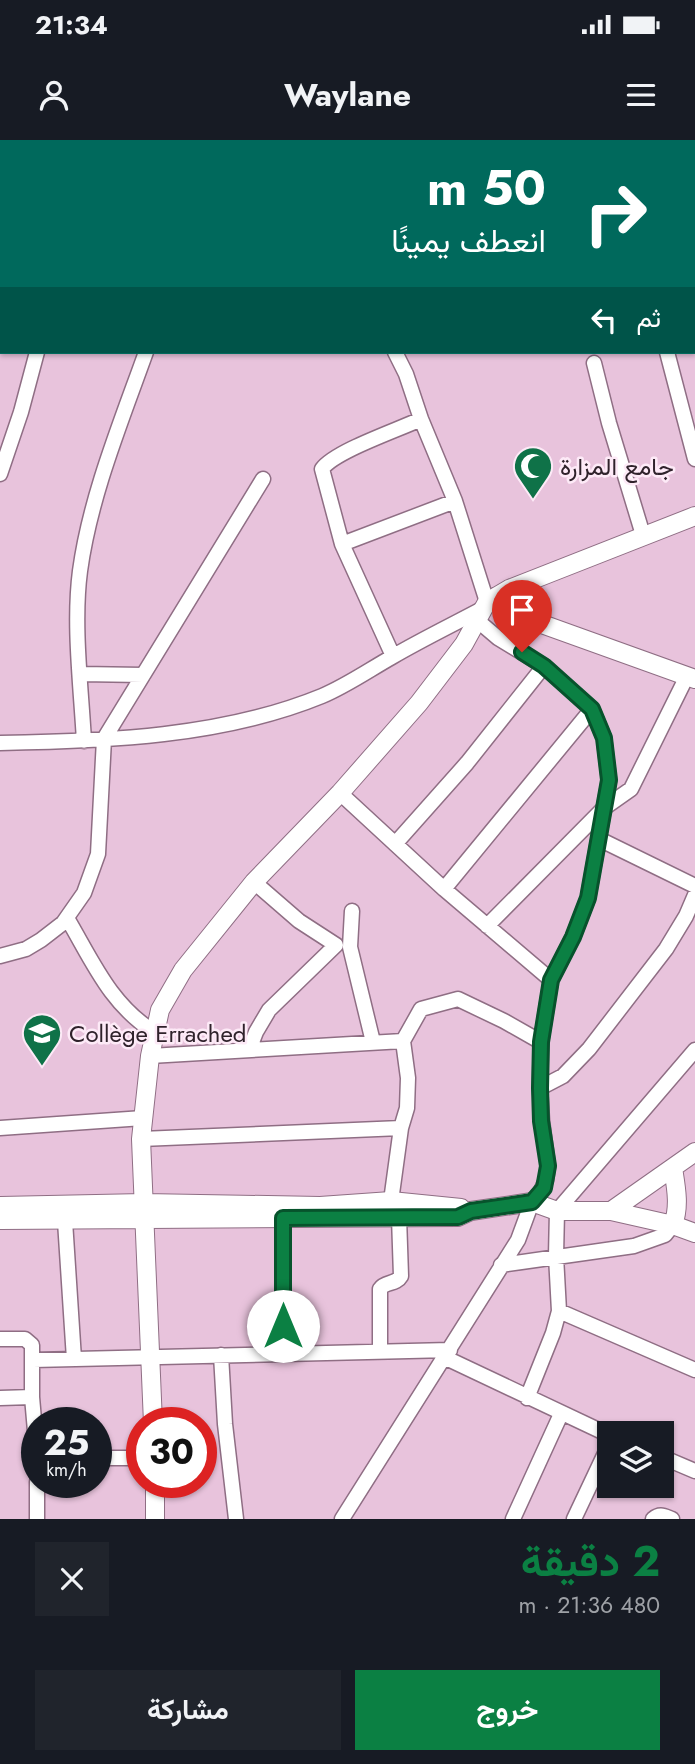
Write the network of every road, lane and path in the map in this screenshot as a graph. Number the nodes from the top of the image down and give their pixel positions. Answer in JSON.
{"nodes":[{"id":1,"x":36,"y":354,"type":"edge"},
{"id":2,"x":145,"y":354,"type":"edge"},
{"id":3,"x":396,"y":354,"type":"edge"},
{"id":4,"x":668,"y":354,"type":"edge"},
{"id":5,"x":594,"y":363,"type":"dead end"},
{"id":6,"x":690,"y":416,"type":"edge"},
{"id":7,"x":421,"y":419,"type":"junction"},
{"id":8,"x":695,"y":459,"type":"edge"},
{"id":9,"x":0,"y":474,"type":"edge"},
{"id":10,"x":263,"y":479,"type":"dead end"},
{"id":11,"x":455,"y":501,"type":"junction"},
{"id":12,"x":695,"y":516,"type":"edge"},
{"id":13,"x":643,"y":535,"type":"junction"},
{"id":14,"x":342,"y":544,"type":"junction"},
{"id":15,"x":486,"y":607,"type":"junction"},
{"id":16,"x":393,"y":656,"type":"junction"},
{"id":17,"x":544,"y":666,"type":"junction"},
{"id":18,"x":81,"y":674,"type":"junction"},
{"id":19,"x":143,"y":675,"type":"junction"},
{"id":20,"x":691,"y":677,"type":"edge"},
{"id":21,"x":592,"y":709,"type":"junction"},
{"id":22,"x":104,"y":740,"type":"junction"},
{"id":23,"x":84,"y":741,"type":"junction"},
{"id":24,"x":0,"y":743,"type":"edge"},
{"id":25,"x":340,"y":793,"type":"junction"},
{"id":26,"x":604,"y":808,"type":"junction"},
{"id":27,"x":599,"y":839,"type":"junction"},
{"id":28,"x":396,"y":844,"type":"junction"},
{"id":29,"x":254,"y":882,"type":"junction"},
{"id":30,"x":695,"y":886,"type":"edge"},
{"id":31,"x":444,"y":889,"type":"junction"},
{"id":32,"x":695,"y":895,"type":"edge"},
{"id":33,"x":352,"y":911,"type":"dead end"},
{"id":34,"x":67,"y":918,"type":"junction"},
{"id":35,"x":487,"y":926,"type":"junction"},
{"id":36,"x":343,"y":946,"type":"junction"},
{"id":37,"x":0,"y":956,"type":"edge"},
{"id":38,"x":551,"y":980,"type":"junction"},
{"id":39,"x":154,"y":1032,"type":"junction"},
{"id":40,"x":403,"y":1041,"type":"junction"},
{"id":41,"x":373,"y":1042,"type":"junction"},
{"id":42,"x":541,"y":1042,"type":"junction"},
{"id":43,"x":249,"y":1050,"type":"junction"},
{"id":44,"x":695,"y":1051,"type":"edge"},
{"id":45,"x":150,"y":1056,"type":"junction"},
{"id":46,"x":540,"y":1088,"type":"junction"},
{"id":47,"x":143,"y":1118,"type":"junction"},
{"id":48,"x":0,"y":1128,"type":"edge"},
{"id":49,"x":401,"y":1128,"type":"junction"},
{"id":50,"x":141,"y":1139,"type":"junction"},
{"id":51,"x":695,"y":1152,"type":"edge"},
{"id":52,"x":673,"y":1168,"type":"junction"},
{"id":53,"x":532,"y":1202,"type":"junction"},
{"id":54,"x":0,"y":1206,"type":"edge"},
{"id":55,"x":395,"y":1209,"type":"junction"},
{"id":56,"x":557,"y":1211,"type":"junction"},
{"id":57,"x":611,"y":1211,"type":"junction"},
{"id":58,"x":143,"y":1212,"type":"junction"},
{"id":59,"x":283,"y":1218,"type":"junction"},
{"id":60,"x":0,"y":1220,"type":"edge"},
{"id":61,"x":65,"y":1221,"type":"junction"},
{"id":62,"x":673,"y":1225,"type":"junction"},
{"id":63,"x":695,"y":1233,"type":"edge"},
{"id":64,"x":555,"y":1256,"type":"junction"},
{"id":65,"x":502,"y":1265,"type":"junction"},
{"id":66,"x":559,"y":1311,"type":"junction"},
{"id":67,"x":0,"y":1339,"type":"edge"},
{"id":68,"x":380,"y":1351,"type":"junction"},
{"id":69,"x":283,"y":1353,"type":"junction"},
{"id":70,"x":448,"y":1354,"type":"junction"},
{"id":71,"x":220,"y":1355,"type":"junction"},
{"id":72,"x":149,"y":1358,"type":"junction"},
{"id":73,"x":74,"y":1359,"type":"junction"},
{"id":74,"x":33,"y":1360,"type":"junction"},
{"id":75,"x":695,"y":1370,"type":"edge"},
{"id":76,"x":0,"y":1398,"type":"edge"},
{"id":77,"x":32,"y":1398,"type":"junction"},
{"id":78,"x":527,"y":1398,"type":"junction"},
{"id":79,"x":33,"y":1407,"type":"edge"},
{"id":80,"x":152,"y":1407,"type":"edge"},
{"id":81,"x":561,"y":1414,"type":"junction"},
{"id":82,"x":597,"y":1430,"type":"edge"},
{"id":83,"x":674,"y":1462,"type":"edge"},
{"id":84,"x":695,"y":1471,"type":"edge"},
{"id":85,"x":597,"y":1472,"type":"edge"},
{"id":86,"x":37,"y":1498,"type":"edge"},
{"id":87,"x":155,"y":1498,"type":"edge"},
{"id":88,"x":37,"y":1519,"type":"edge"},
{"id":89,"x":155,"y":1519,"type":"edge"},
{"id":90,"x":236,"y":1519,"type":"edge"},
{"id":91,"x":342,"y":1519,"type":"edge"},
{"id":92,"x":513,"y":1519,"type":"edge"},
{"id":93,"x":575,"y":1519,"type":"edge"},
{"id":94,"x":653,"y":1519,"type":"edge"},
{"id":95,"x":672,"y":1519,"type":"edge"}],
"edges":[{"from":1,"to":9,"type":"street"},
{"from":2,"to":18,"type":"street"},
{"from":3,"to":7,"type":"street"},
{"from":4,"to":6,"type":"street"},
{"from":5,"to":13,"type":"street"},
{"from":6,"to":8,"type":"street"},
{"from":7,"to":11,"type":"street"},
{"from":7,"to":14,"type":"street"},
{"from":10,"to":19,"type":"street"},
{"from":11,"to":14,"type":"street"},
{"from":11,"to":15,"type":"street"},
{"from":12,"to":13,"type":"street"},
{"from":13,"to":15,"type":"street"},
{"from":14,"to":16,"type":"street"},
{"from":15,"to":16,"type":"street"},
{"from":15,"to":17,"type":"street"},
{"from":15,"to":20,"type":"street"},
{"from":15,"to":25,"type":"street"},
{"from":16,"to":22,"type":"street"},
{"from":17,"to":21,"type":"street"},
{"from":17,"to":28,"type":"street"},
{"from":18,"to":19,"type":"street"},
{"from":18,"to":23,"type":"street"},
{"from":19,"to":22,"type":"street"},
{"from":20,"to":26,"type":"street"},
{"from":21,"to":26,"type":"street"},
{"from":21,"to":31,"type":"street"},
{"from":22,"to":23,"type":"street"},
{"from":22,"to":34,"type":"street"},
{"from":23,"to":24,"type":"street"},
{"from":25,"to":28,"type":"street"},
{"from":25,"to":29,"type":"street"},
{"from":26,"to":27,"type":"street"},
{"from":26,"to":35,"type":"street"},
{"from":27,"to":30,"type":"street"},
{"from":27,"to":38,"type":"street"},
{"from":28,"to":31,"type":"street"},
{"from":29,"to":36,"type":"street"},
{"from":29,"to":39,"type":"street"},
{"from":31,"to":35,"type":"street"},
{"from":32,"to":46,"type":"street"},
{"from":33,"to":36,"type":"street"},
{"from":34,"to":37,"type":"street"},
{"from":34,"to":39,"type":"street"},
{"from":35,"to":38,"type":"street"},
{"from":36,"to":41,"type":"street"},
{"from":36,"to":43,"type":"street"},
{"from":38,"to":42,"type":"street"},
{"from":39,"to":45,"type":"street"},
{"from":40,"to":41,"type":"street"},
{"from":40,"to":42,"type":"street"},
{"from":40,"to":49,"type":"street"},
{"from":41,"to":43,"type":"street"},
{"from":42,"to":46,"type":"street"},
{"from":43,"to":45,"type":"street"},
{"from":44,"to":56,"type":"street"},
{"from":45,"to":47,"type":"street"},
{"from":46,"to":53,"type":"street"},
{"from":47,"to":48,"type":"street"},
{"from":47,"to":50,"type":"street"},
{"from":49,"to":50,"type":"street"},
{"from":49,"to":55,"type":"street"},
{"from":50,"to":58,"type":"street"},
{"from":51,"to":52,"type":"street"},
{"from":52,"to":57,"type":"street"},
{"from":52,"to":62,"type":"street"},
{"from":53,"to":55,"type":"street"},
{"from":53,"to":56,"type":"street"},
{"from":53,"to":65,"type":"street"},
{"from":54,"to":58,"type":"street"},
{"from":55,"to":58,"type":"street"},
{"from":55,"to":59,"type":"street"},
{"from":55,"to":68,"type":"street"},
{"from":56,"to":57,"type":"street"},
{"from":56,"to":64,"type":"street"},
{"from":57,"to":62,"type":"street"},
{"from":58,"to":59,"type":"street"},
{"from":58,"to":61,"type":"street"},
{"from":58,"to":72,"type":"street"},
{"from":59,"to":69,"type":"street"},
{"from":60,"to":61,"type":"street"},
{"from":61,"to":73,"type":"street"},
{"from":62,"to":63,"type":"street"},
{"from":62,"to":64,"type":"street"},
{"from":64,"to":65,"type":"street"},
{"from":64,"to":66,"type":"street"},
{"from":65,"to":70,"type":"street"},
{"from":66,"to":75,"type":"street"},
{"from":66,"to":78,"type":"street"},
{"from":67,"to":74,"type":"street"},
{"from":68,"to":69,"type":"street"},
{"from":68,"to":70,"type":"street"},
{"from":69,"to":71,"type":"street"},
{"from":70,"to":78,"type":"street"},
{"from":70,"to":91,"type":"street"},
{"from":71,"to":72,"type":"street"},
{"from":71,"to":90,"type":"street"},
{"from":72,"to":73,"type":"street"},
{"from":72,"to":80,"type":"street"},
{"from":73,"to":74,"type":"street"},
{"from":74,"to":77,"type":"street"},
{"from":76,"to":77,"type":"street"},
{"from":77,"to":79,"type":"street"},
{"from":78,"to":81,"type":"street"},
{"from":81,"to":82,"type":"street"},
{"from":81,"to":92,"type":"street"},
{"from":83,"to":84,"type":"street"},
{"from":85,"to":93,"type":"street"},
{"from":86,"to":88,"type":"street"},
{"from":87,"to":89,"type":"street"},
{"from":94,"to":95,"type":"street"}]}
